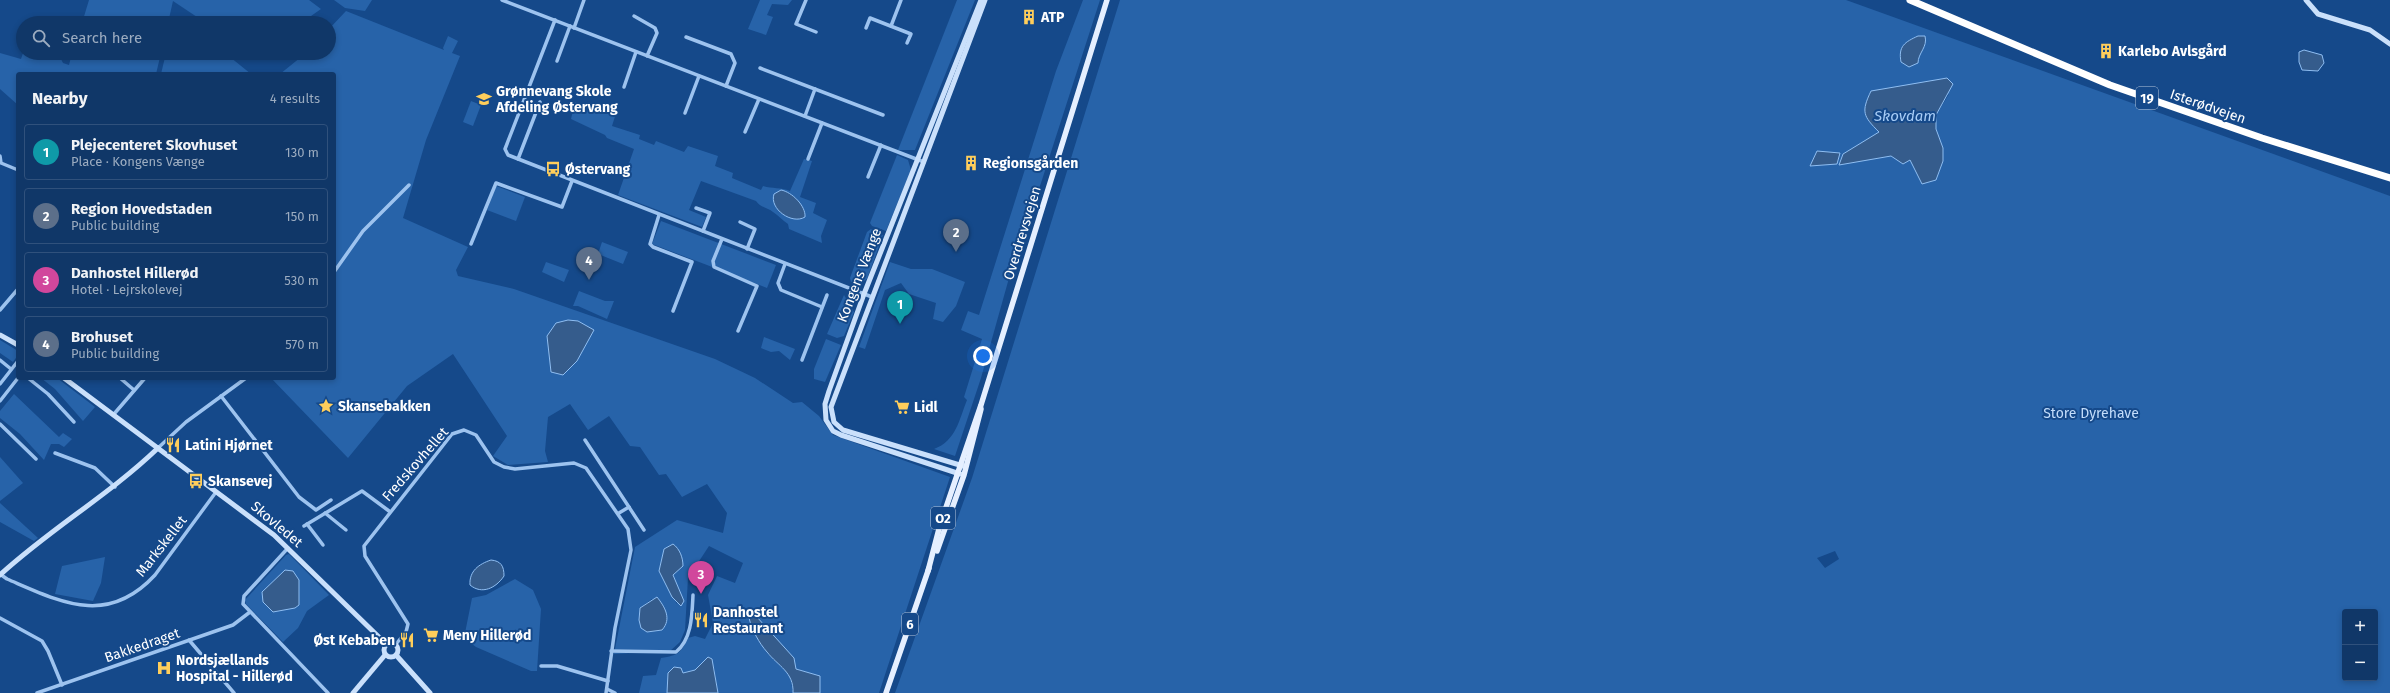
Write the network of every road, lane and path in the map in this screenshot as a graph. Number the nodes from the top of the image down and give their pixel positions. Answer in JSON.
{"nodes":[{"id":1,"x":502,"y":0,"type":"edge"},
{"id":2,"x":584,"y":0,"type":"edge"},
{"id":3,"x":806,"y":0,"type":"edge"},
{"id":4,"x":901,"y":0,"type":"edge"},
{"id":5,"x":981,"y":0,"type":"edge"},
{"id":6,"x":985,"y":0,"type":"edge"},
{"id":7,"x":1107,"y":0,"type":"edge"},
{"id":8,"x":1910,"y":0,"type":"edge"},
{"id":9,"x":2306,"y":0,"type":"edge"},
{"id":10,"x":634,"y":16,"type":"dead end"},
{"id":11,"x":555,"y":20,"type":"junction"},
{"id":12,"x":891,"y":26,"type":"junction"},
{"id":13,"x":572,"y":27,"type":"junction"},
{"id":14,"x":866,"y":28,"type":"dead end"},
{"id":15,"x":816,"y":32,"type":"dead end"},
{"id":16,"x":686,"y":37,"type":"dead end"},
{"id":17,"x":907,"y":43,"type":"dead end"},
{"id":18,"x":2390,"y":44,"type":"edge"},
{"id":19,"x":636,"y":52,"type":"junction"},
{"id":20,"x":647,"y":56,"type":"junction"},
{"id":21,"x":557,"y":61,"type":"dead end"},
{"id":22,"x":760,"y":68,"type":"dead end"},
{"id":23,"x":699,"y":76,"type":"junction"},
{"id":24,"x":726,"y":86,"type":"junction"},
{"id":25,"x":624,"y":87,"type":"dead end"},
{"id":26,"x":815,"y":89,"type":"junction"},
{"id":27,"x":759,"y":99,"type":"junction"},
{"id":28,"x":540,"y":102,"type":"dead end"},
{"id":29,"x":685,"y":113,"type":"dead end"},
{"id":30,"x":884,"y":115,"type":"dead end"},
{"id":31,"x":804,"y":116,"type":"junction"},
{"id":32,"x":822,"y":123,"type":"junction"},
{"id":33,"x":745,"y":132,"type":"dead end"},
{"id":34,"x":880,"y":145,"type":"junction"},
{"id":35,"x":0,"y":156,"type":"edge"},
{"id":36,"x":518,"y":159,"type":"junction"},
{"id":37,"x":808,"y":159,"type":"dead end"},
{"id":38,"x":917,"y":159,"type":"junction"},
{"id":39,"x":924,"y":162,"type":"junction"},
{"id":40,"x":16,"y":169,"type":"edge"},
{"id":41,"x":868,"y":176,"type":"dead end"},
{"id":42,"x":2390,"y":178,"type":"edge"},
{"id":43,"x":572,"y":181,"type":"junction"},
{"id":44,"x":409,"y":185,"type":"dead end"},
{"id":45,"x":696,"y":208,"type":"dead end"},
{"id":46,"x":659,"y":215,"type":"junction"},
{"id":47,"x":740,"y":222,"type":"dead end"},
{"id":48,"x":703,"y":231,"type":"junction"},
{"id":49,"x":722,"y":240,"type":"junction"},
{"id":50,"x":471,"y":244,"type":"dead end"},
{"id":51,"x":747,"y":249,"type":"junction"},
{"id":52,"x":785,"y":264,"type":"junction"},
{"id":53,"x":336,"y":269,"type":"edge"},
{"id":54,"x":16,"y":291,"type":"edge"},
{"id":55,"x":864,"y":294,"type":"junction"},
{"id":56,"x":827,"y":295,"type":"dead end"},
{"id":57,"x":872,"y":297,"type":"junction"},
{"id":58,"x":822,"y":307,"type":"junction"},
{"id":59,"x":0,"y":310,"type":"edge"},
{"id":60,"x":673,"y":311,"type":"dead end"},
{"id":61,"x":738,"y":331,"type":"dead end"},
{"id":62,"x":0,"y":335,"type":"edge"},
{"id":63,"x":16,"y":344,"type":"edge"},
{"id":64,"x":0,"y":360,"type":"edge"},
{"id":65,"x":802,"y":360,"type":"dead end"},
{"id":66,"x":16,"y":363,"type":"edge"},
{"id":67,"x":11,"y":369,"type":"junction"},
{"id":68,"x":16,"y":380,"type":"edge"},
{"id":69,"x":30,"y":380,"type":"edge"},
{"id":70,"x":67,"y":380,"type":"edge"},
{"id":71,"x":122,"y":380,"type":"edge"},
{"id":72,"x":143,"y":380,"type":"edge"},
{"id":73,"x":243,"y":380,"type":"edge"},
{"id":74,"x":0,"y":384,"type":"edge"},
{"id":75,"x":134,"y":390,"type":"junction"},
{"id":76,"x":221,"y":396,"type":"junction"},
{"id":77,"x":0,"y":401,"type":"edge"},
{"id":78,"x":982,"y":404,"type":"junction"},
{"id":79,"x":114,"y":414,"type":"junction"},
{"id":80,"x":74,"y":422,"type":"dead end"},
{"id":81,"x":0,"y":424,"type":"edge"},
{"id":82,"x":585,"y":440,"type":"dead end"},
{"id":83,"x":158,"y":448,"type":"junction"},
{"id":84,"x":55,"y":452,"type":"dead end"},
{"id":85,"x":36,"y":458,"type":"dead end"},
{"id":86,"x":960,"y":465,"type":"junction"},
{"id":87,"x":966,"y":467,"type":"junction"},
{"id":88,"x":957,"y":473,"type":"junction"},
{"id":89,"x":964,"y":475,"type":"junction"},
{"id":90,"x":115,"y":487,"type":"junction"},
{"id":91,"x":216,"y":492,"type":"junction"},
{"id":92,"x":331,"y":500,"type":"dead end"},
{"id":93,"x":629,"y":507,"type":"junction"},
{"id":94,"x":389,"y":511,"type":"junction"},
{"id":95,"x":325,"y":513,"type":"junction"},
{"id":96,"x":619,"y":513,"type":"junction"},
{"id":97,"x":346,"y":530,"type":"dead end"},
{"id":98,"x":644,"y":530,"type":"dead end"},
{"id":99,"x":323,"y":545,"type":"dead end"},
{"id":100,"x":288,"y":548,"type":"junction"},
{"id":101,"x":928,"y":571,"type":"junction"},
{"id":102,"x":0,"y":574,"type":"edge"},
{"id":103,"x":693,"y":595,"type":"dead end"},
{"id":104,"x":250,"y":612,"type":"junction"},
{"id":105,"x":0,"y":618,"type":"edge"},
{"id":106,"x":189,"y":640,"type":"junction"},
{"id":107,"x":386,"y":644,"type":"junction"},
{"id":108,"x":396,"y":644,"type":"junction"},
{"id":109,"x":611,"y":651,"type":"junction"},
{"id":110,"x":385,"y":655,"type":"junction"},
{"id":111,"x":396,"y":655,"type":"junction"},
{"id":112,"x":541,"y":666,"type":"dead end"},
{"id":113,"x":608,"y":681,"type":"junction"},
{"id":114,"x":62,"y":685,"type":"junction"},
{"id":115,"x":606,"y":691,"type":"edge"},
{"id":116,"x":38,"y":693,"type":"edge"},
{"id":117,"x":234,"y":693,"type":"edge"},
{"id":118,"x":328,"y":693,"type":"edge"},
{"id":119,"x":353,"y":693,"type":"edge"},
{"id":120,"x":430,"y":693,"type":"edge"},
{"id":121,"x":615,"y":693,"type":"edge"},
{"id":122,"x":886,"y":693,"type":"edge"}],
"edges":[{"from":1,"to":11,"type":"street"},
{"from":2,"to":13,"type":"street"},
{"from":3,"to":15,"type":"street"},
{"from":4,"to":12,"type":"street"},
{"from":5,"to":38,"type":"street","name":"Kongens Vænge"},
{"from":6,"to":39,"type":"street","name":"Kongens Vænge"},
{"from":7,"to":78,"type":"main road","name":"Overdrevsvejen","number":"6"},
{"from":8,"to":42,"type":"highway","name":"Isterødvejen","number":"19"},
{"from":9,"to":18,"type":"street"},
{"from":10,"to":20,"type":"street"},
{"from":11,"to":13,"type":"street"},
{"from":11,"to":36,"type":"street"},
{"from":12,"to":14,"type":"street"},
{"from":12,"to":17,"type":"street"},
{"from":13,"to":19,"type":"street"},
{"from":13,"to":21,"type":"street"},
{"from":16,"to":24,"type":"street"},
{"from":19,"to":20,"type":"street"},
{"from":19,"to":25,"type":"street"},
{"from":20,"to":23,"type":"street"},
{"from":22,"to":26,"type":"street"},
{"from":23,"to":24,"type":"street"},
{"from":23,"to":29,"type":"street"},
{"from":24,"to":27,"type":"street"},
{"from":26,"to":30,"type":"street"},
{"from":26,"to":31,"type":"street"},
{"from":27,"to":31,"type":"street"},
{"from":27,"to":33,"type":"street"},
{"from":28,"to":36,"type":"street"},
{"from":31,"to":32,"type":"street"},
{"from":32,"to":34,"type":"street"},
{"from":32,"to":37,"type":"street"},
{"from":34,"to":38,"type":"street"},
{"from":34,"to":41,"type":"street"},
{"from":35,"to":40,"type":"street"},
{"from":36,"to":43,"type":"street"},
{"from":38,"to":39,"type":"street"},
{"from":38,"to":55,"type":"street","name":"Kongens Vænge"},
{"from":39,"to":57,"type":"street","name":"Kongens Vænge"},
{"from":43,"to":46,"type":"street"},
{"from":43,"to":50,"type":"street"},
{"from":44,"to":53,"type":"street"},
{"from":45,"to":48,"type":"street"},
{"from":46,"to":48,"type":"street"},
{"from":46,"to":60,"type":"street"},
{"from":47,"to":51,"type":"street"},
{"from":48,"to":49,"type":"street"},
{"from":49,"to":51,"type":"street"},
{"from":49,"to":61,"type":"street"},
{"from":51,"to":52,"type":"street"},
{"from":52,"to":55,"type":"street"},
{"from":52,"to":58,"type":"street"},
{"from":54,"to":59,"type":"street"},
{"from":55,"to":57,"type":"street"},
{"from":55,"to":88,"type":"street","name":"Kongens Vænge"},
{"from":56,"to":58,"type":"street"},
{"from":57,"to":86,"type":"street","name":"Kongens Vænge"},
{"from":58,"to":65,"type":"street"},
{"from":62,"to":63,"type":"street"},
{"from":64,"to":67,"type":"street"},
{"from":66,"to":67,"type":"street"},
{"from":67,"to":74,"type":"street"},
{"from":68,"to":77,"type":"street"},
{"from":69,"to":80,"type":"street"},
{"from":70,"to":79,"type":"street","name":"Skovledet"},
{"from":71,"to":75,"type":"street"},
{"from":72,"to":75,"type":"street"},
{"from":73,"to":76,"type":"street"},
{"from":75,"to":79,"type":"street"},
{"from":76,"to":83,"type":"street"},
{"from":76,"to":92,"type":"street"},
{"from":78,"to":86,"type":"main road","name":"Overdrevsvejen","number":"O2"},
{"from":78,"to":87,"type":"main road","name":"Overdrevsvejen","number":"6"},
{"from":79,"to":83,"type":"street","name":"Skovledet"},
{"from":81,"to":85,"type":"street"},
{"from":82,"to":93,"type":"street"},
{"from":83,"to":90,"type":"street"},
{"from":83,"to":91,"type":"street","name":"Skovledet"},
{"from":84,"to":90,"type":"street"},
{"from":86,"to":87,"type":"street","name":"Kongens Vænge"},
{"from":86,"to":88,"type":"main road","name":"Overdrevsvejen","number":"O2"},
{"from":87,"to":89,"type":"main road","name":"Overdrevsvejen","number":"6"},
{"from":88,"to":89,"type":"street","name":"Kongens Vænge"},
{"from":88,"to":101,"type":"main road","name":"Overdrevsvejen","number":"O2"},
{"from":89,"to":101,"type":"main road","name":"Overdrevsvejen","number":"6"},
{"from":90,"to":102,"type":"street"},
{"from":91,"to":100,"type":"street","name":"Skovledet"},
{"from":91,"to":102,"type":"street","name":"Markskellet"},
{"from":93,"to":96,"type":"street"},
{"from":93,"to":98,"type":"street"},
{"from":94,"to":95,"type":"street"},
{"from":94,"to":96,"type":"street","name":"Fredskovhellet"},
{"from":94,"to":108,"type":"street","name":"Fredskovhellet"},
{"from":95,"to":97,"type":"street"},
{"from":95,"to":99,"type":"street"},
{"from":96,"to":109,"type":"street","name":"Fredskovhellet"},
{"from":100,"to":104,"type":"street"},
{"from":100,"to":107,"type":"street","name":"Skovledet"},
{"from":101,"to":122,"type":"main road","name":"Overdrevsvejen","number":"6"},
{"from":103,"to":109,"type":"street"},
{"from":104,"to":106,"type":"street","name":"Bakkedraget"},
{"from":104,"to":118,"type":"street"},
{"from":105,"to":114,"type":"street"},
{"from":106,"to":114,"type":"street","name":"Bakkedraget"},
{"from":106,"to":117,"type":"street"},
{"from":107,"to":108,"type":"street"},
{"from":107,"to":110,"type":"street"},
{"from":108,"to":111,"type":"street"},
{"from":109,"to":113,"type":"street","name":"Fredskovhellet"},
{"from":110,"to":111,"type":"street"},
{"from":110,"to":119,"type":"street"},
{"from":111,"to":120,"type":"street"},
{"from":112,"to":113,"type":"street"},
{"from":113,"to":115,"type":"street","name":"Fredskovhellet"},
{"from":114,"to":116,"type":"street","name":"Bakkedraget"},
{"from":115,"to":121,"type":"street"}]}
